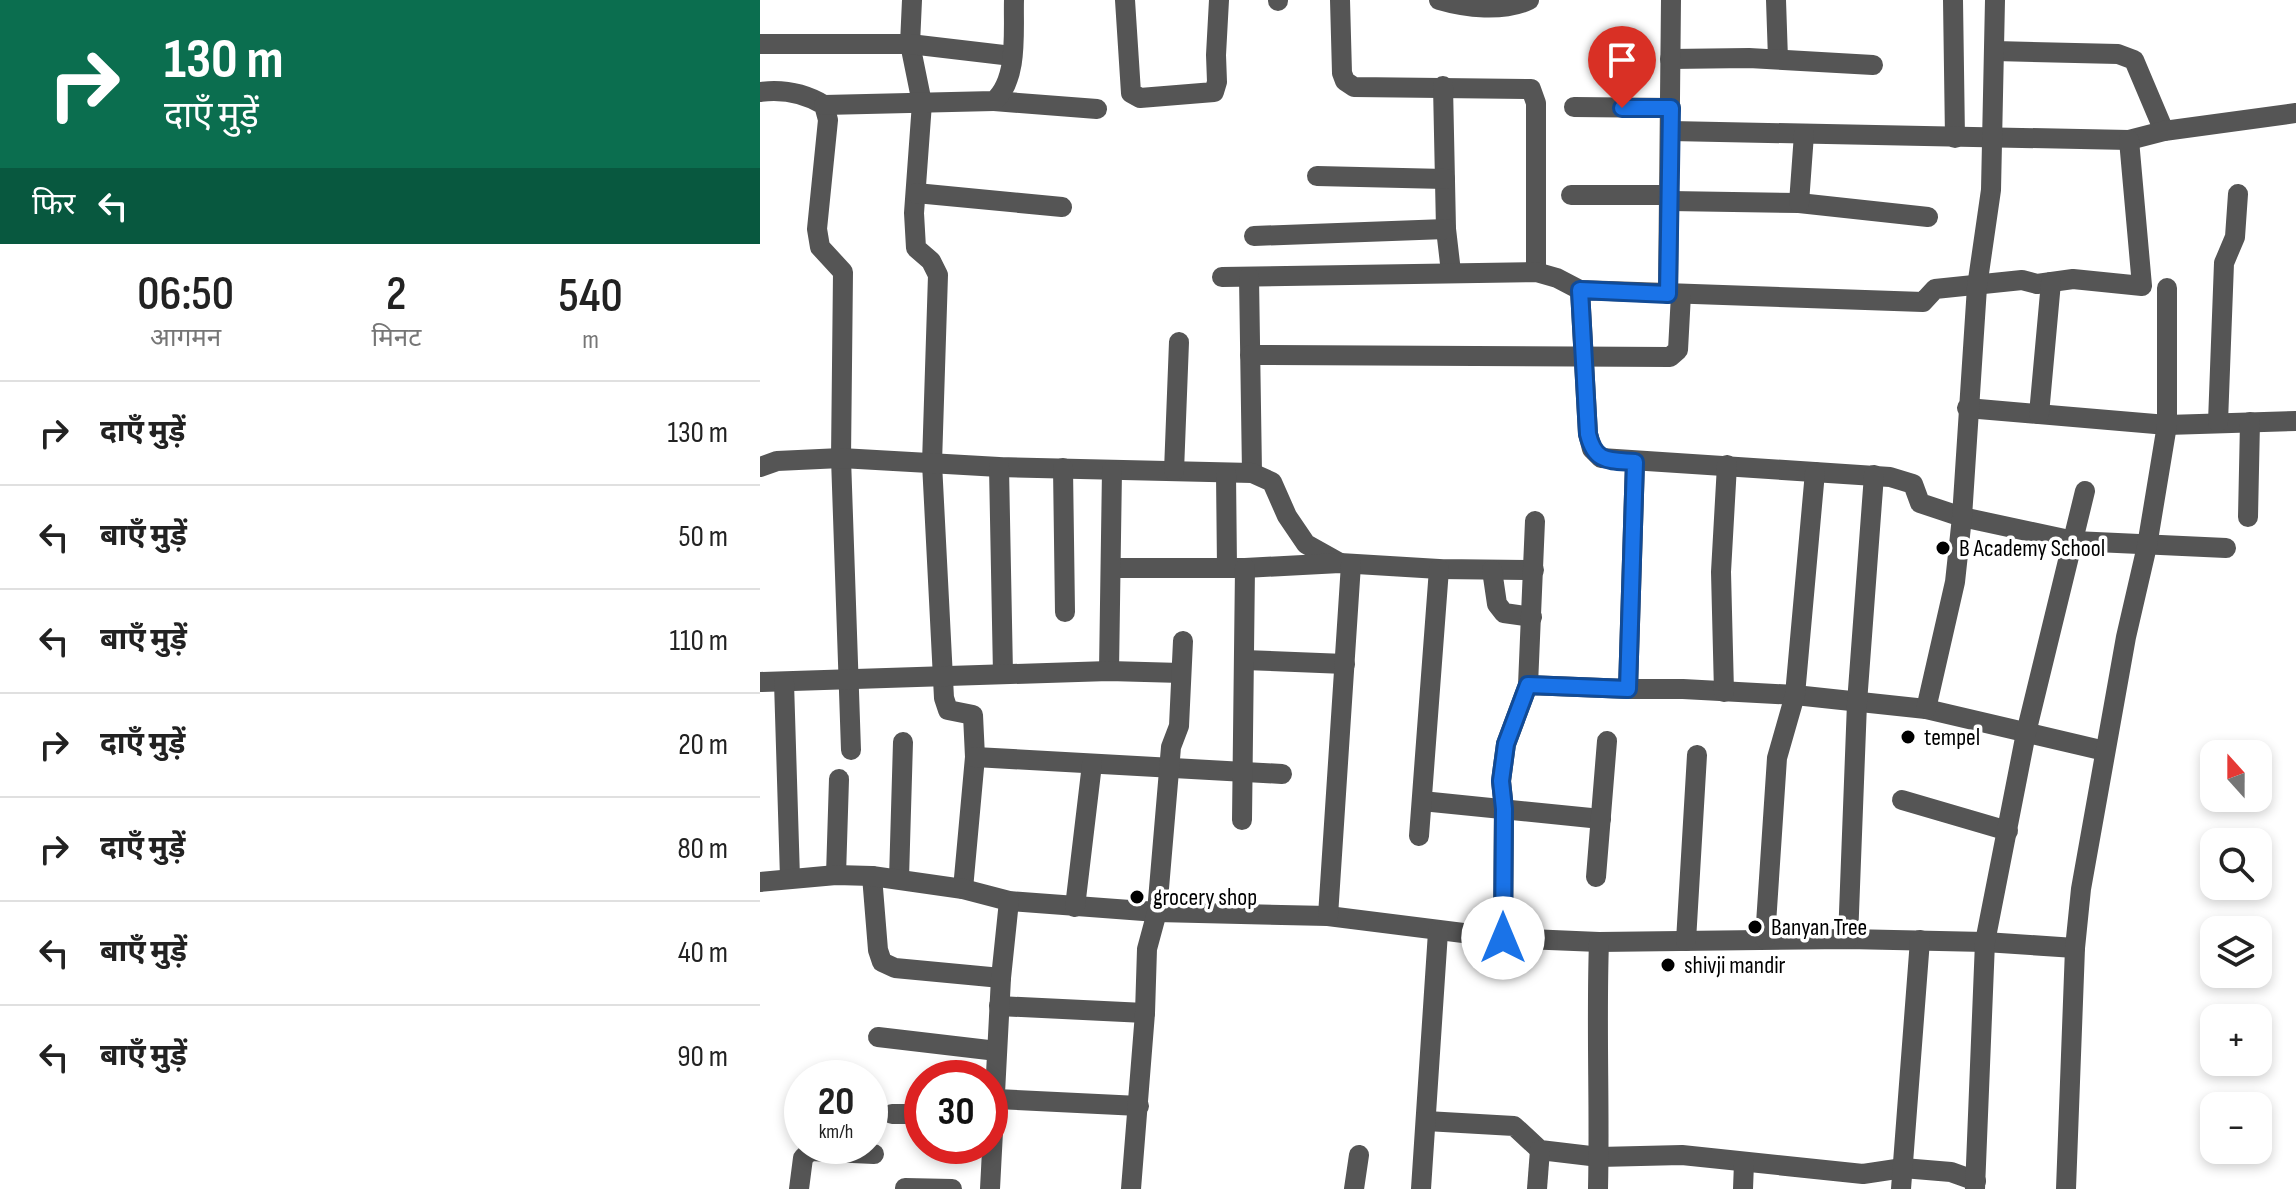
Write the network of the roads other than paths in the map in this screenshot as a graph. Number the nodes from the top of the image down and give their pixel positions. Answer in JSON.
{"nodes":[{"id":1,"x":912,"y":0,"type":"edge"},
{"id":2,"x":1014,"y":0,"type":"edge"},
{"id":3,"x":1125,"y":0,"type":"edge"},
{"id":4,"x":1219,"y":0,"type":"edge"},
{"id":5,"x":1340,"y":0,"type":"edge"},
{"id":6,"x":1439,"y":0,"type":"edge"},
{"id":7,"x":1529,"y":0,"type":"edge"},
{"id":8,"x":1671,"y":0,"type":"edge"},
{"id":9,"x":1776,"y":0,"type":"edge"},
{"id":10,"x":1953,"y":0,"type":"edge"},
{"id":11,"x":1995,"y":0,"type":"edge"},
{"id":12,"x":760,"y":44,"type":"edge"},
{"id":13,"x":910,"y":44,"type":"junction"},
{"id":14,"x":1995,"y":51,"type":"junction"},
{"id":15,"x":1012,"y":56,"type":"junction"},
{"id":16,"x":1670,"y":59,"type":"junction"},
{"id":17,"x":1778,"y":59,"type":"junction"},
{"id":18,"x":1873,"y":65,"type":"dead end"},
{"id":19,"x":1443,"y":86,"type":"junction"},
{"id":20,"x":760,"y":92,"type":"edge"},
{"id":21,"x":994,"y":101,"type":"junction"},
{"id":22,"x":922,"y":103,"type":"junction"},
{"id":23,"x":824,"y":105,"type":"junction"},
{"id":24,"x":1574,"y":107,"type":"dead end"},
{"id":25,"x":1671,"y":108,"type":"junction"},
{"id":26,"x":1097,"y":109,"type":"dead end"},
{"id":27,"x":2296,"y":113,"type":"edge"},
{"id":28,"x":1671,"y":131,"type":"junction"},
{"id":29,"x":2164,"y":131,"type":"junction"},
{"id":30,"x":1804,"y":134,"type":"junction"},
{"id":31,"x":1955,"y":138,"type":"junction"},
{"id":32,"x":1994,"y":139,"type":"junction"},
{"id":33,"x":2129,"y":140,"type":"junction"},
{"id":34,"x":1317,"y":176,"type":"dead end"},
{"id":35,"x":1445,"y":179,"type":"junction"},
{"id":36,"x":916,"y":193,"type":"junction"},
{"id":37,"x":2238,"y":194,"type":"dead end"},
{"id":38,"x":1571,"y":195,"type":"dead end"},
{"id":39,"x":1670,"y":198,"type":"junction"},
{"id":40,"x":1799,"y":203,"type":"junction"},
{"id":41,"x":1062,"y":207,"type":"dead end"},
{"id":42,"x":1928,"y":217,"type":"dead end"},
{"id":43,"x":1446,"y":229,"type":"junction"},
{"id":44,"x":1254,"y":236,"type":"dead end"},
{"id":45,"x":1451,"y":272,"type":"junction"},
{"id":46,"x":1536,"y":272,"type":"junction"},
{"id":47,"x":1222,"y":277,"type":"dead end"},
{"id":48,"x":1249,"y":277,"type":"junction"},
{"id":49,"x":2051,"y":282,"type":"junction"},
{"id":50,"x":1977,"y":287,"type":"junction"},
{"id":51,"x":2167,"y":288,"type":"dead end"},
{"id":52,"x":1580,"y":290,"type":"junction"},
{"id":53,"x":1674,"y":294,"type":"junction"},
{"id":54,"x":1179,"y":342,"type":"dead end"},
{"id":55,"x":1250,"y":355,"type":"junction"},
{"id":56,"x":1584,"y":356,"type":"junction"},
{"id":57,"x":1967,"y":408,"type":"junction"},
{"id":58,"x":2039,"y":414,"type":"junction"},
{"id":59,"x":2296,"y":421,"type":"edge"},
{"id":60,"x":2218,"y":422,"type":"junction"},
{"id":61,"x":2250,"y":422,"type":"junction"},
{"id":62,"x":2167,"y":425,"type":"junction"},
{"id":63,"x":841,"y":458,"type":"junction"},
{"id":64,"x":1635,"y":462,"type":"junction"},
{"id":65,"x":932,"y":463,"type":"junction"},
{"id":66,"x":1727,"y":465,"type":"junction"},
{"id":67,"x":760,"y":467,"type":"edge"},
{"id":68,"x":999,"y":467,"type":"junction"},
{"id":69,"x":1063,"y":468,"type":"junction"},
{"id":70,"x":1112,"y":470,"type":"junction"},
{"id":71,"x":1174,"y":471,"type":"junction"},
{"id":72,"x":1815,"y":472,"type":"junction"},
{"id":73,"x":1226,"y":473,"type":"junction"},
{"id":74,"x":1252,"y":473,"type":"junction"},
{"id":75,"x":1874,"y":475,"type":"junction"},
{"id":76,"x":2085,"y":491,"type":"dead end"},
{"id":77,"x":1962,"y":517,"type":"junction"},
{"id":78,"x":2248,"y":517,"type":"dead end"},
{"id":79,"x":1535,"y":521,"type":"dead end"},
{"id":80,"x":2074,"y":541,"type":"junction"},
{"id":81,"x":2147,"y":546,"type":"junction"},
{"id":82,"x":2226,"y":548,"type":"dead end"},
{"id":83,"x":1346,"y":564,"type":"junction"},
{"id":84,"x":1111,"y":568,"type":"junction"},
{"id":85,"x":1236,"y":568,"type":"junction"},
{"id":86,"x":1439,"y":569,"type":"junction"},
{"id":87,"x":1492,"y":570,"type":"junction"},
{"id":88,"x":1534,"y":570,"type":"junction"},
{"id":89,"x":1065,"y":612,"type":"dead end"},
{"id":90,"x":1532,"y":617,"type":"junction"},
{"id":91,"x":1183,"y":641,"type":"dead end"},
{"id":92,"x":1244,"y":660,"type":"junction"},
{"id":93,"x":1345,"y":664,"type":"junction"},
{"id":94,"x":1109,"y":671,"type":"junction"},
{"id":95,"x":1181,"y":673,"type":"junction"},
{"id":96,"x":1003,"y":674,"type":"junction"},
{"id":97,"x":944,"y":675,"type":"junction"},
{"id":98,"x":849,"y":679,"type":"junction"},
{"id":99,"x":760,"y":682,"type":"edge"},
{"id":100,"x":784,"y":682,"type":"junction"},
{"id":101,"x":1528,"y":685,"type":"junction"},
{"id":102,"x":1628,"y":689,"type":"junction"},
{"id":103,"x":1724,"y":692,"type":"junction"},
{"id":104,"x":1795,"y":695,"type":"junction"},
{"id":105,"x":1857,"y":703,"type":"junction"},
{"id":106,"x":1926,"y":709,"type":"junction"},
{"id":107,"x":2026,"y":733,"type":"junction"},
{"id":108,"x":1607,"y":741,"type":"dead end"},
{"id":109,"x":903,"y":742,"type":"dead end"},
{"id":110,"x":851,"y":750,"type":"dead end"},
{"id":111,"x":2105,"y":751,"type":"junction"},
{"id":112,"x":1697,"y":755,"type":"dead end"},
{"id":113,"x":975,"y":757,"type":"junction"},
{"id":114,"x":1092,"y":764,"type":"junction"},
{"id":115,"x":1169,"y":769,"type":"junction"},
{"id":116,"x":1243,"y":772,"type":"junction"},
{"id":117,"x":1282,"y":774,"type":"dead end"},
{"id":118,"x":839,"y":779,"type":"dead end"},
{"id":119,"x":1902,"y":800,"type":"dead end"},
{"id":120,"x":1422,"y":801,"type":"junction"},
{"id":121,"x":1504,"y":809,"type":"junction"},
{"id":122,"x":1601,"y":819,"type":"junction"},
{"id":123,"x":1242,"y":820,"type":"dead end"},
{"id":124,"x":2008,"y":831,"type":"junction"},
{"id":125,"x":1419,"y":836,"type":"dead end"},
{"id":126,"x":836,"y":875,"type":"junction"},
{"id":127,"x":872,"y":876,"type":"junction"},
{"id":128,"x":1596,"y":877,"type":"dead end"},
{"id":129,"x":790,"y":878,"type":"junction"},
{"id":130,"x":899,"y":879,"type":"junction"},
{"id":131,"x":760,"y":882,"type":"edge"},
{"id":132,"x":963,"y":889,"type":"junction"},
{"id":133,"x":1009,"y":901,"type":"junction"},
{"id":134,"x":1075,"y":907,"type":"junction"},
{"id":135,"x":1157,"y":912,"type":"junction"},
{"id":136,"x":1328,"y":916,"type":"junction"},
{"id":137,"x":1438,"y":932,"type":"junction"},
{"id":138,"x":1503,"y":938,"type":"junction"},
{"id":139,"x":1765,"y":939,"type":"junction"},
{"id":140,"x":1848,"y":939,"type":"junction"},
{"id":141,"x":1920,"y":940,"type":"junction"},
{"id":142,"x":1686,"y":941,"type":"junction"},
{"id":143,"x":1599,"y":942,"type":"junction"},
{"id":144,"x":1985,"y":942,"type":"junction"},
{"id":145,"x":2075,"y":948,"type":"junction"},
{"id":146,"x":1001,"y":978,"type":"junction"},
{"id":147,"x":999,"y":1006,"type":"junction"},
{"id":148,"x":1145,"y":1013,"type":"junction"},
{"id":149,"x":878,"y":1037,"type":"dead end"},
{"id":150,"x":997,"y":1051,"type":"junction"},
{"id":151,"x":997,"y":1060,"type":"edge"},
{"id":152,"x":1139,"y":1106,"type":"junction"},
{"id":153,"x":1008,"y":1110,"type":"edge"},
{"id":154,"x":892,"y":1114,"type":"dead end"},
{"id":155,"x":904,"y":1114,"type":"edge"},
{"id":156,"x":1426,"y":1121,"type":"junction"},
{"id":157,"x":1540,"y":1150,"type":"junction"},
{"id":158,"x":1359,"y":1155,"type":"dead end"},
{"id":159,"x":1599,"y":1157,"type":"junction"},
{"id":160,"x":1744,"y":1163,"type":"junction"},
{"id":161,"x":802,"y":1164,"type":"edge"},
{"id":162,"x":991,"y":1164,"type":"edge"},
{"id":163,"x":1903,"y":1168,"type":"junction"},
{"id":164,"x":1976,"y":1185,"type":"edge"},
{"id":165,"x":905,"y":1188,"type":"edge"},
{"id":166,"x":799,"y":1189,"type":"edge"},
{"id":167,"x":952,"y":1189,"type":"edge"},
{"id":168,"x":990,"y":1189,"type":"edge"},
{"id":169,"x":1131,"y":1189,"type":"edge"},
{"id":170,"x":1354,"y":1189,"type":"edge"},
{"id":171,"x":1421,"y":1189,"type":"edge"},
{"id":172,"x":1537,"y":1189,"type":"edge"},
{"id":173,"x":1598,"y":1189,"type":"edge"},
{"id":174,"x":1743,"y":1189,"type":"edge"},
{"id":175,"x":1901,"y":1189,"type":"edge"},
{"id":176,"x":2066,"y":1189,"type":"edge"}],
"edges":[{"from":1,"to":13,"type":"street"},
{"from":2,"to":15,"type":"street"},
{"from":3,"to":4,"type":"street"},
{"from":5,"to":19,"type":"street"},
{"from":6,"to":7,"type":"street"},
{"from":8,"to":16,"type":"street"},
{"from":9,"to":17,"type":"street"},
{"from":10,"to":31,"type":"street"},
{"from":11,"to":14,"type":"street"},
{"from":12,"to":13,"type":"street"},
{"from":13,"to":15,"type":"street"},
{"from":13,"to":22,"type":"street"},
{"from":14,"to":29,"type":"street"},
{"from":14,"to":32,"type":"street"},
{"from":15,"to":21,"type":"street"},
{"from":16,"to":17,"type":"street"},
{"from":16,"to":25,"type":"street"},
{"from":17,"to":18,"type":"street"},
{"from":19,"to":35,"type":"street"},
{"from":19,"to":46,"type":"street"},
{"from":20,"to":23,"type":"street"},
{"from":21,"to":22,"type":"street"},
{"from":21,"to":26,"type":"street"},
{"from":22,"to":23,"type":"street"},
{"from":22,"to":36,"type":"street"},
{"from":23,"to":63,"type":"street"},
{"from":24,"to":25,"type":"street"},
{"from":25,"to":28,"type":"street"},
{"from":27,"to":29,"type":"street"},
{"from":28,"to":30,"type":"street"},
{"from":28,"to":39,"type":"street"},
{"from":29,"to":33,"type":"street"},
{"from":30,"to":31,"type":"street"},
{"from":30,"to":40,"type":"street"},
{"from":31,"to":32,"type":"street"},
{"from":32,"to":33,"type":"street"},
{"from":32,"to":50,"type":"street"},
{"from":33,"to":49,"type":"street"},
{"from":34,"to":35,"type":"street"},
{"from":35,"to":43,"type":"street"},
{"from":36,"to":41,"type":"street"},
{"from":36,"to":65,"type":"street"},
{"from":37,"to":60,"type":"street"},
{"from":38,"to":39,"type":"street"},
{"from":39,"to":40,"type":"street"},
{"from":39,"to":53,"type":"street"},
{"from":40,"to":42,"type":"street"},
{"from":43,"to":44,"type":"street"},
{"from":43,"to":45,"type":"street"},
{"from":45,"to":46,"type":"street"},
{"from":45,"to":48,"type":"street"},
{"from":46,"to":52,"type":"street"},
{"from":47,"to":48,"type":"street"},
{"from":48,"to":55,"type":"street"},
{"from":49,"to":50,"type":"street"},
{"from":49,"to":58,"type":"street"},
{"from":50,"to":53,"type":"street"},
{"from":50,"to":57,"type":"street"},
{"from":51,"to":62,"type":"street"},
{"from":52,"to":53,"type":"street"},
{"from":52,"to":56,"type":"street"},
{"from":53,"to":56,"type":"street"},
{"from":54,"to":71,"type":"street"},
{"from":55,"to":56,"type":"street"},
{"from":55,"to":74,"type":"street"},
{"from":56,"to":64,"type":"street"},
{"from":57,"to":58,"type":"street"},
{"from":57,"to":77,"type":"street"},
{"from":58,"to":62,"type":"street"},
{"from":59,"to":61,"type":"street"},
{"from":60,"to":61,"type":"street"},
{"from":60,"to":62,"type":"street"},
{"from":61,"to":78,"type":"street"},
{"from":62,"to":81,"type":"street"},
{"from":63,"to":65,"type":"street"},
{"from":63,"to":67,"type":"street"},
{"from":63,"to":98,"type":"street"},
{"from":64,"to":66,"type":"street"},
{"from":64,"to":102,"type":"street"},
{"from":65,"to":68,"type":"street"},
{"from":65,"to":97,"type":"street"},
{"from":66,"to":72,"type":"street"},
{"from":66,"to":103,"type":"street"},
{"from":68,"to":69,"type":"street"},
{"from":68,"to":96,"type":"street"},
{"from":69,"to":70,"type":"street"},
{"from":69,"to":89,"type":"street"},
{"from":70,"to":71,"type":"street"},
{"from":70,"to":84,"type":"street"},
{"from":71,"to":73,"type":"street"},
{"from":72,"to":75,"type":"street"},
{"from":72,"to":104,"type":"street"},
{"from":73,"to":74,"type":"street"},
{"from":73,"to":85,"type":"street"},
{"from":74,"to":83,"type":"street"},
{"from":75,"to":77,"type":"street"},
{"from":75,"to":105,"type":"street"},
{"from":76,"to":80,"type":"street"},
{"from":77,"to":80,"type":"street"},
{"from":77,"to":106,"type":"street"},
{"from":79,"to":88,"type":"street"},
{"from":80,"to":81,"type":"street"},
{"from":80,"to":107,"type":"street"},
{"from":81,"to":82,"type":"street"},
{"from":81,"to":111,"type":"street"},
{"from":83,"to":85,"type":"street"},
{"from":83,"to":86,"type":"street"},
{"from":83,"to":93,"type":"street"},
{"from":84,"to":85,"type":"street"},
{"from":84,"to":94,"type":"street"},
{"from":85,"to":92,"type":"street"},
{"from":86,"to":87,"type":"street"},
{"from":86,"to":120,"type":"street"},
{"from":87,"to":88,"type":"street"},
{"from":87,"to":90,"type":"street"},
{"from":88,"to":90,"type":"street"},
{"from":90,"to":101,"type":"street"},
{"from":91,"to":95,"type":"street"},
{"from":92,"to":93,"type":"street"},
{"from":92,"to":116,"type":"street"},
{"from":93,"to":136,"type":"street"},
{"from":94,"to":95,"type":"street"},
{"from":94,"to":96,"type":"street"},
{"from":95,"to":115,"type":"street"},
{"from":96,"to":97,"type":"street"},
{"from":97,"to":98,"type":"street"},
{"from":97,"to":113,"type":"street"},
{"from":98,"to":100,"type":"street"},
{"from":98,"to":110,"type":"street"},
{"from":99,"to":100,"type":"street"},
{"from":100,"to":129,"type":"street"},
{"from":101,"to":102,"type":"street"},
{"from":101,"to":121,"type":"street"},
{"from":102,"to":103,"type":"street"},
{"from":103,"to":104,"type":"street"},
{"from":104,"to":105,"type":"street"},
{"from":104,"to":139,"type":"street"},
{"from":105,"to":106,"type":"street"},
{"from":105,"to":140,"type":"street"},
{"from":106,"to":107,"type":"street"},
{"from":107,"to":111,"type":"street"},
{"from":107,"to":124,"type":"street"},
{"from":108,"to":122,"type":"street"},
{"from":109,"to":130,"type":"street"},
{"from":111,"to":145,"type":"street"},
{"from":112,"to":142,"type":"street"},
{"from":113,"to":114,"type":"street"},
{"from":113,"to":132,"type":"street"},
{"from":114,"to":115,"type":"street"},
{"from":114,"to":134,"type":"street"},
{"from":115,"to":116,"type":"street"},
{"from":115,"to":135,"type":"street"},
{"from":116,"to":117,"type":"street"},
{"from":116,"to":123,"type":"street"},
{"from":118,"to":126,"type":"street"},
{"from":119,"to":124,"type":"street"},
{"from":120,"to":121,"type":"street"},
{"from":120,"to":125,"type":"street"},
{"from":121,"to":122,"type":"street"},
{"from":121,"to":138,"type":"street"},
{"from":122,"to":128,"type":"street"},
{"from":124,"to":144,"type":"street"},
{"from":126,"to":127,"type":"street"},
{"from":126,"to":129,"type":"street"},
{"from":127,"to":130,"type":"street"},
{"from":127,"to":146,"type":"street"},
{"from":129,"to":131,"type":"street"},
{"from":130,"to":132,"type":"street"},
{"from":132,"to":133,"type":"street"},
{"from":133,"to":134,"type":"street"},
{"from":133,"to":146,"type":"street"},
{"from":134,"to":135,"type":"street"},
{"from":135,"to":136,"type":"street"},
{"from":135,"to":148,"type":"street"},
{"from":136,"to":137,"type":"street"},
{"from":137,"to":138,"type":"street"},
{"from":137,"to":156,"type":"street"},
{"from":138,"to":143,"type":"street"},
{"from":139,"to":140,"type":"street"},
{"from":139,"to":142,"type":"street"},
{"from":140,"to":141,"type":"street"},
{"from":141,"to":144,"type":"street"},
{"from":141,"to":163,"type":"street"},
{"from":142,"to":143,"type":"street"},
{"from":143,"to":159,"type":"street"},
{"from":144,"to":145,"type":"street"},
{"from":144,"to":164,"type":"street"},
{"from":145,"to":176,"type":"street"},
{"from":146,"to":147,"type":"street"},
{"from":147,"to":148,"type":"street"},
{"from":147,"to":150,"type":"street"},
{"from":148,"to":152,"type":"street"},
{"from":149,"to":150,"type":"street"},
{"from":150,"to":151,"type":"street"},
{"from":152,"to":153,"type":"street"},
{"from":152,"to":169,"type":"street"},
{"from":154,"to":155,"type":"street"},
{"from":156,"to":157,"type":"street"},
{"from":156,"to":171,"type":"street"},
{"from":157,"to":159,"type":"street"},
{"from":157,"to":172,"type":"street"},
{"from":158,"to":170,"type":"street"},
{"from":159,"to":160,"type":"street"},
{"from":159,"to":173,"type":"street"},
{"from":160,"to":163,"type":"street"},
{"from":160,"to":174,"type":"street"},
{"from":161,"to":166,"type":"street"},
{"from":162,"to":168,"type":"street"},
{"from":163,"to":164,"type":"street"},
{"from":163,"to":175,"type":"street"},
{"from":165,"to":167,"type":"street"}]}
